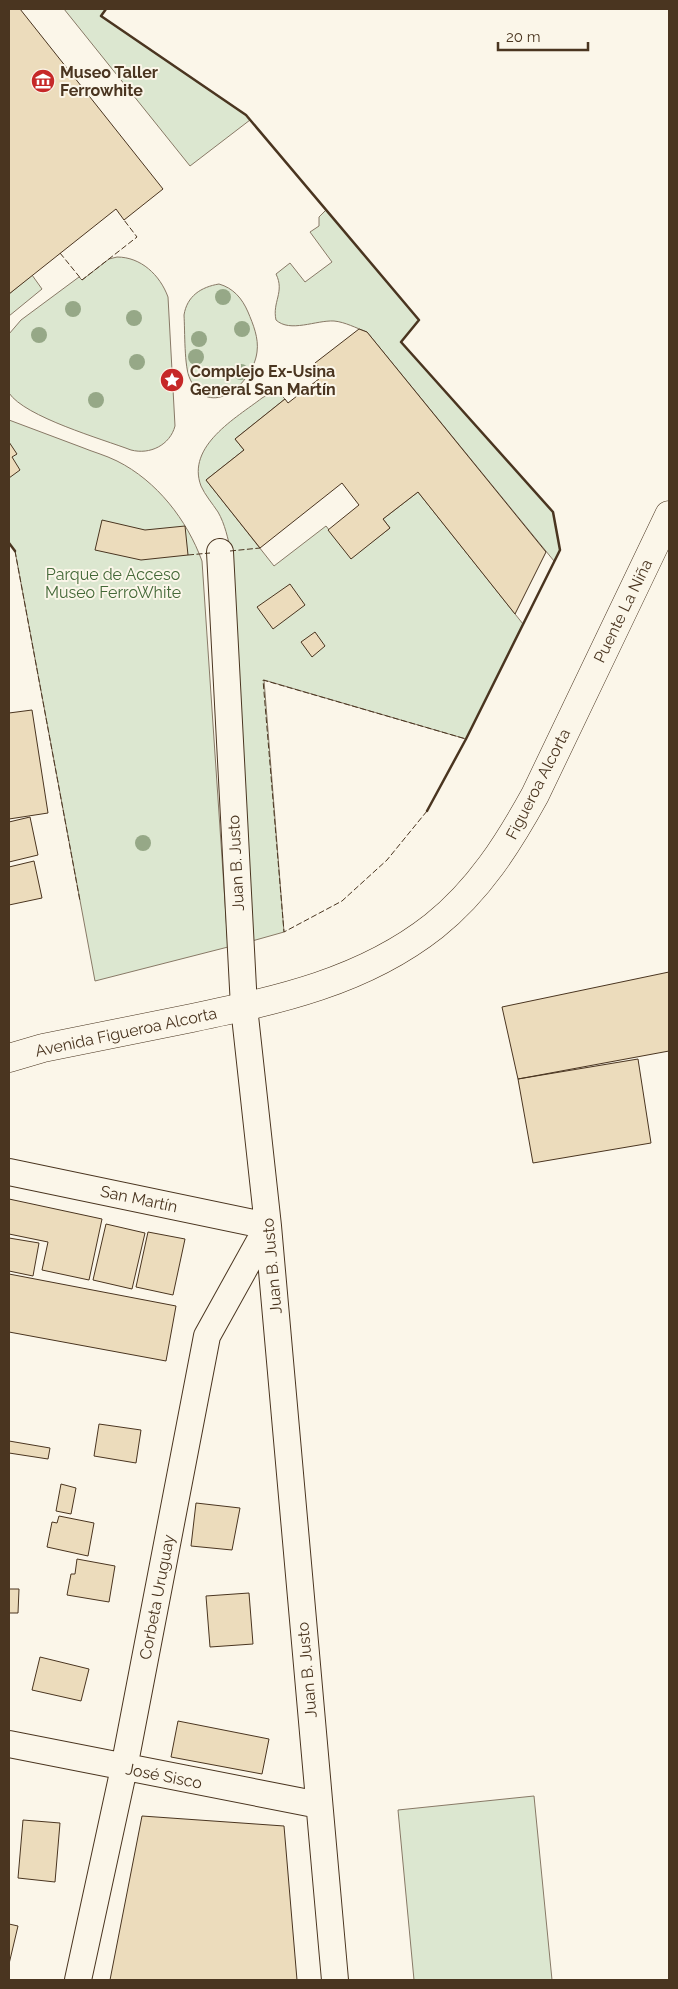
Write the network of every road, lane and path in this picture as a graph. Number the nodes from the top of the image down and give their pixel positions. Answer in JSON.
{"nodes":[{"id":1,"x":669,"y":515,"type":"edge"},
{"id":2,"x":220,"y":552,"type":"dead end"},
{"id":3,"x":576,"y":708,"type":"joint"},
{"id":4,"x":244,"y":1007,"type":"junction"},
{"id":5,"x":9,"y":1058,"type":"edge"},
{"id":6,"x":9,"y":1172,"type":"edge"},
{"id":7,"x":268,"y":1226,"type":"junction"},
{"id":8,"x":9,"y":1744,"type":"edge"},
{"id":9,"x":124,"y":1768,"type":"junction"},
{"id":10,"x":319,"y":1805,"type":"junction"},
{"id":11,"x":78,"y":1980,"type":"edge"},
{"id":12,"x":335,"y":1980,"type":"edge"}],
"edges":[{"from":1,"to":3,"type":"main road","name":"Puente La Niña"},
{"from":2,"to":4,"type":"street","name":"Juan B. Justo"},
{"from":3,"to":4,"type":"main road","name":"Figueroa Alcorta"},
{"from":4,"to":5,"type":"main road","name":"Avenida Figueroa Alcorta"},
{"from":4,"to":7,"type":"street","name":"Juan B. Justo"},
{"from":6,"to":7,"type":"street","name":"San Martín"},
{"from":7,"to":9,"type":"street","name":"Corbeta Uruguay"},
{"from":7,"to":10,"type":"street","name":"Juan B. Justo"},
{"from":8,"to":9,"type":"street","name":"José Sisco"},
{"from":9,"to":10,"type":"street","name":"José Sisco"},
{"from":9,"to":11,"type":"street","name":"Corbeta Uruguay"},
{"from":10,"to":12,"type":"street","name":"Juan B. Justo"}]}
